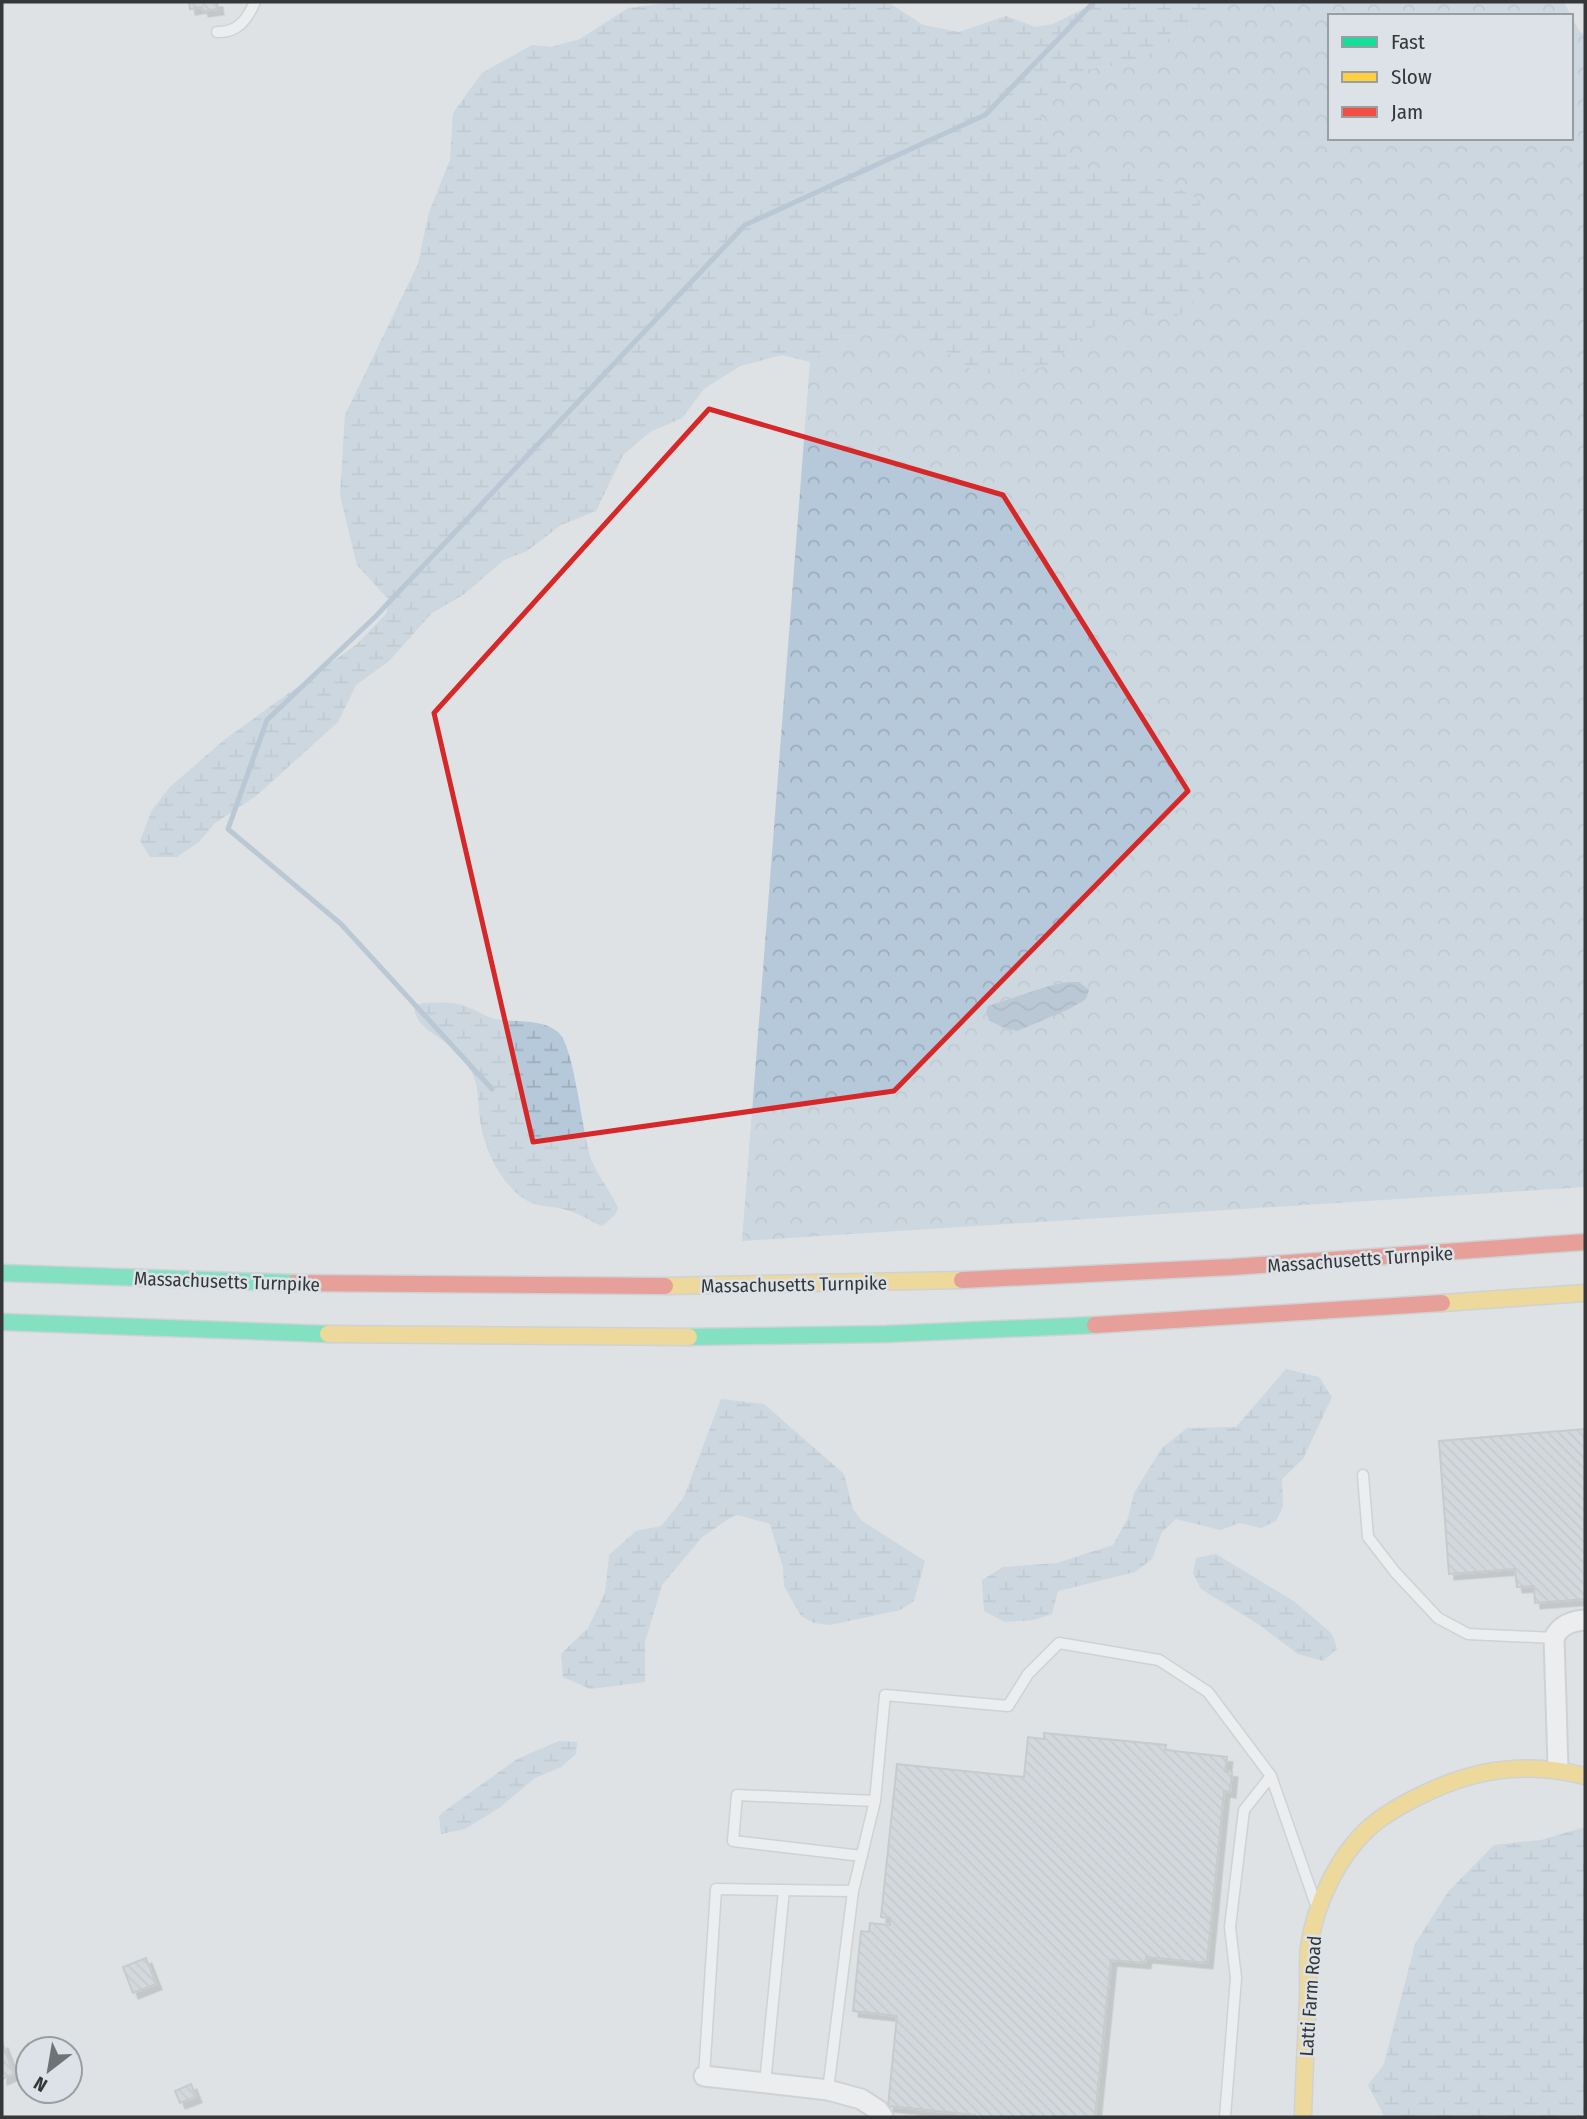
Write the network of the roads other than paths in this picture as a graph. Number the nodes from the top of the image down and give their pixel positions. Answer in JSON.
{"nodes":[{"id":1,"x":255,"y":2,"type":"edge"},
{"id":2,"x":216,"y":32,"type":"dead end"},
{"id":3,"x":1585,"y":1242,"type":"edge"},
{"id":4,"x":2,"y":1272,"type":"edge"},
{"id":5,"x":1585,"y":1293,"type":"edge"},
{"id":6,"x":2,"y":1322,"type":"edge"},
{"id":7,"x":1363,"y":1475,"type":"dead end"},
{"id":8,"x":1585,"y":1620,"type":"edge"},
{"id":9,"x":1553,"y":1639,"type":"junction"},
{"id":10,"x":1558,"y":1768,"type":"junction"},
{"id":11,"x":1271,"y":1776,"type":"junction"},
{"id":12,"x":1585,"y":1776,"type":"edge"},
{"id":13,"x":875,"y":1801,"type":"junction"},
{"id":14,"x":862,"y":1856,"type":"junction"},
{"id":15,"x":784,"y":1890,"type":"junction"},
{"id":16,"x":853,"y":1891,"type":"junction"},
{"id":17,"x":1319,"y":1913,"type":"junction"},
{"id":18,"x":704,"y":2076,"type":"joint"},
{"id":19,"x":765,"y":2083,"type":"junction"},
{"id":20,"x":828,"y":2090,"type":"junction"},
{"id":21,"x":883,"y":2117,"type":"edge"},
{"id":22,"x":1225,"y":2117,"type":"edge"},
{"id":23,"x":1303,"y":2117,"type":"edge"}],
"edges":[{"from":1,"to":2,"type":"lane"},
{"from":3,"to":4,"type":"main road","name":"Massachusetts Turnpike"},
{"from":5,"to":6,"type":"main road"},
{"from":7,"to":9,"type":"lane"},
{"from":8,"to":9,"type":"street"},
{"from":9,"to":10,"type":"street"},
{"from":10,"to":12,"type":"main road","name":"Latti Farm Road"},
{"from":10,"to":17,"type":"main road","name":"Latti Farm Road"},
{"from":11,"to":13,"type":"lane"},
{"from":11,"to":17,"type":"lane"},
{"from":11,"to":22,"type":"lane"},
{"from":13,"to":14,"type":"lane"},
{"from":13,"to":14,"type":"lane"},
{"from":14,"to":16,"type":"lane"},
{"from":15,"to":16,"type":"lane"},
{"from":15,"to":18,"type":"lane"},
{"from":15,"to":19,"type":"lane"},
{"from":16,"to":20,"type":"lane"},
{"from":17,"to":23,"type":"main road","name":"Latti Farm Road"},
{"from":18,"to":19,"type":"street"},
{"from":19,"to":20,"type":"street"},
{"from":20,"to":21,"type":"street"}]}
